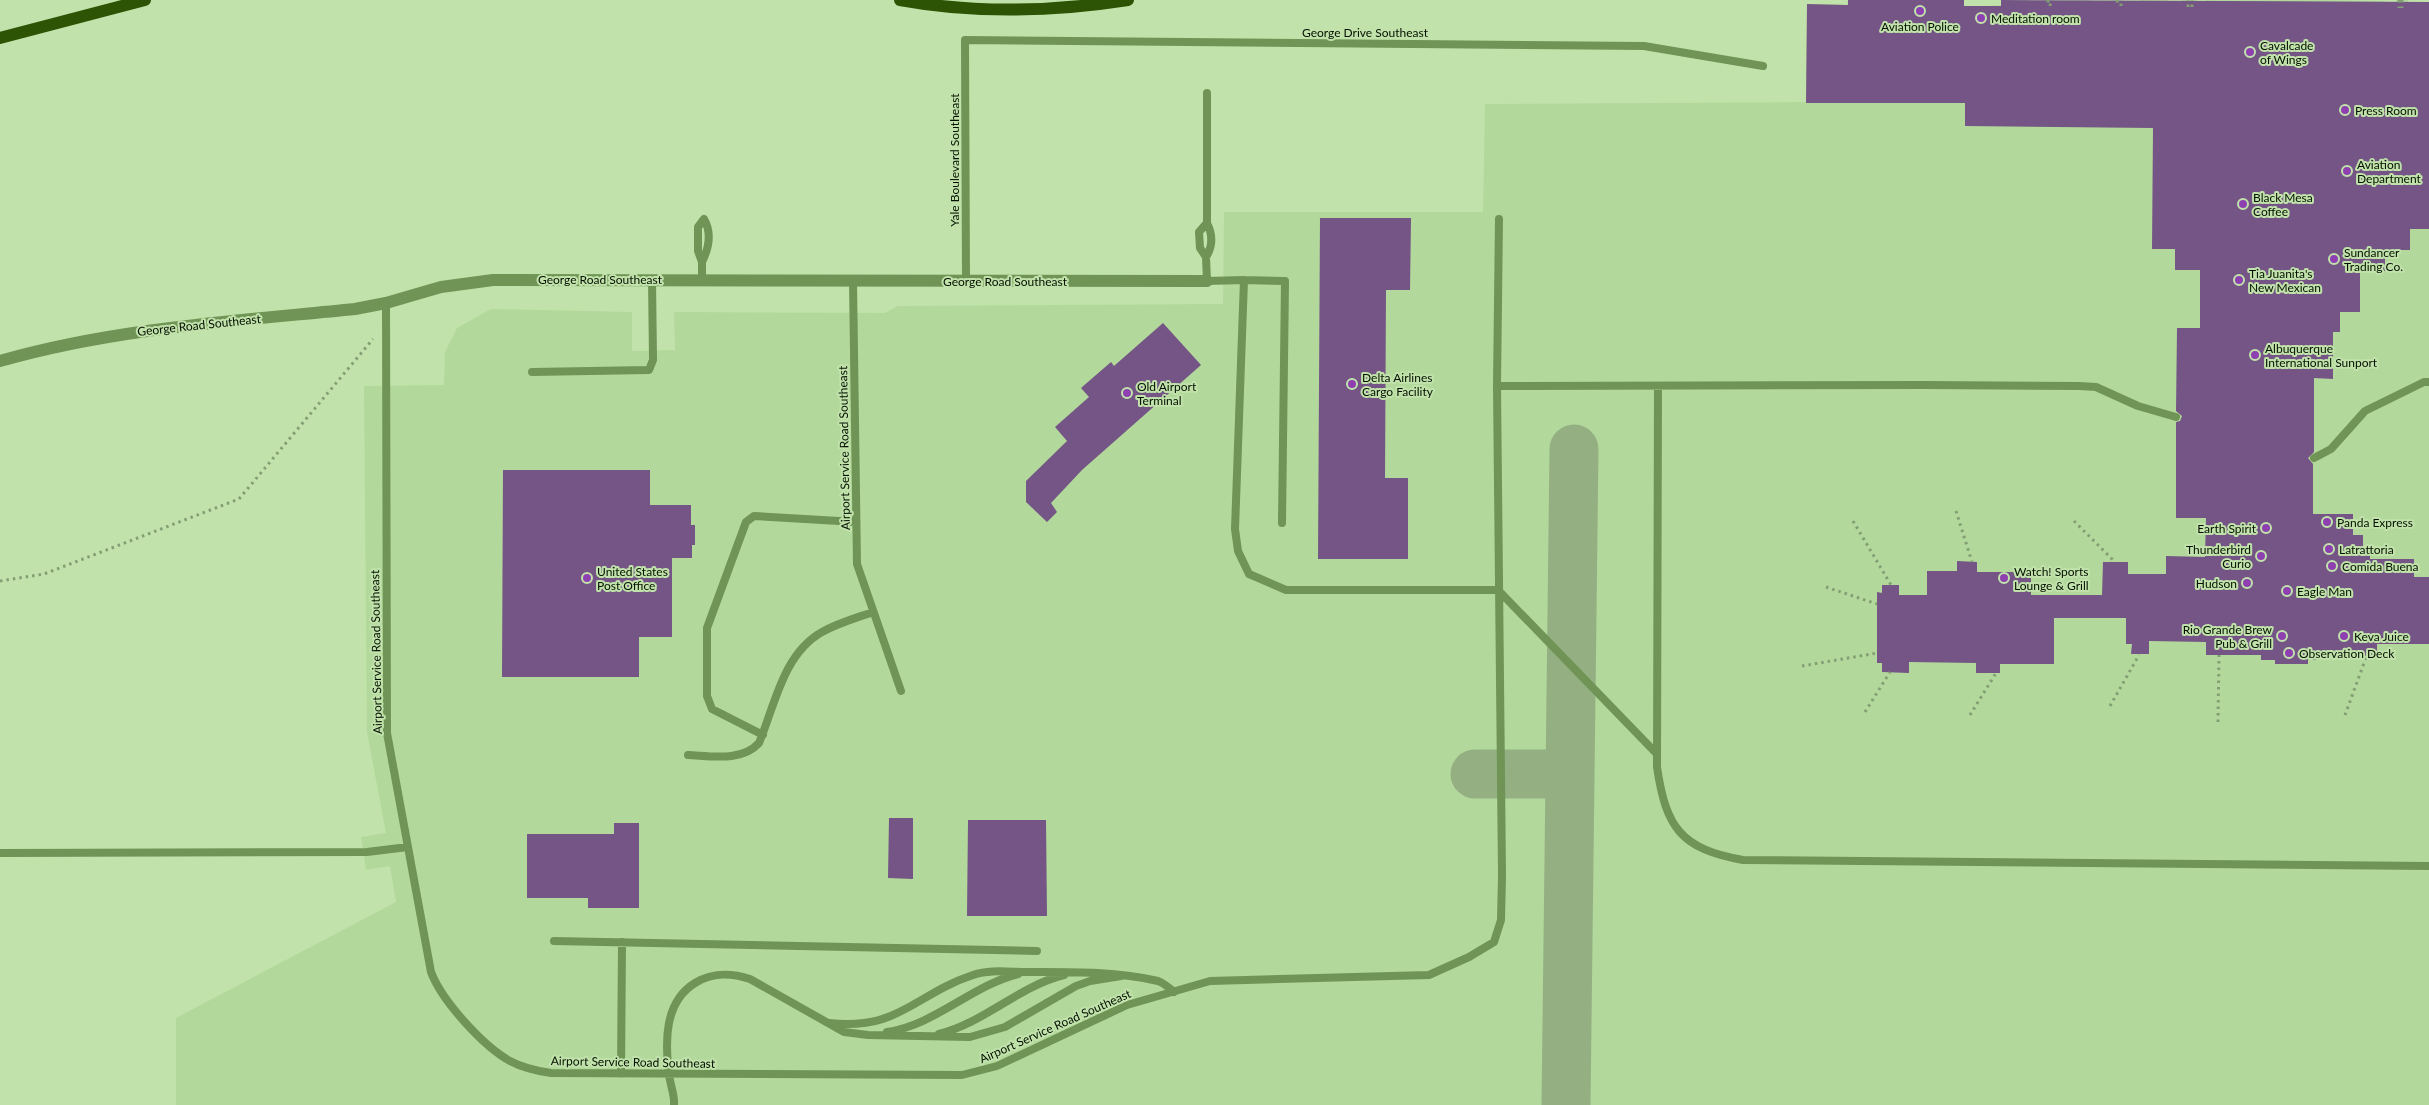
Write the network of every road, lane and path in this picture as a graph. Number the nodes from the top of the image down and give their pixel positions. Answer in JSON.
{"nodes":[{"id":1,"x":145,"y":0,"type":"edge"},
{"id":2,"x":900,"y":0,"type":"edge"},
{"id":3,"x":1128,"y":0,"type":"edge"},
{"id":4,"x":2049,"y":0,"type":"edge"},
{"id":5,"x":2119,"y":0,"type":"edge"},
{"id":6,"x":2188,"y":0,"type":"edge"},
{"id":7,"x":2192,"y":0,"type":"edge"},
{"id":8,"x":2401,"y":0,"type":"edge"},
{"id":9,"x":2049,"y":5,"type":"dead end"},
{"id":10,"x":2119,"y":6,"type":"dead end"},
{"id":11,"x":2401,"y":8,"type":"dead end"},
{"id":12,"x":2,"y":38,"type":"edge"},
{"id":13,"x":965,"y":40,"type":"joint"},
{"id":14,"x":1763,"y":66,"type":"dead end"},
{"id":15,"x":1207,"y":92,"type":"dead end"},
{"id":16,"x":1499,"y":220,"type":"dead end"},
{"id":17,"x":702,"y":262,"type":"dead end"},
{"id":18,"x":652,"y":279,"type":"junction"},
{"id":19,"x":702,"y":280,"type":"junction"},
{"id":20,"x":966,"y":280,"type":"junction"},
{"id":21,"x":1244,"y":280,"type":"junction"},
{"id":22,"x":853,"y":281,"type":"junction"},
{"id":23,"x":1207,"y":281,"type":"junction"},
{"id":24,"x":386,"y":303,"type":"junction"},
{"id":25,"x":386,"y":324,"type":"junction"},
{"id":26,"x":0,"y":361,"type":"edge"},
{"id":27,"x":532,"y":372,"type":"dead end"},
{"id":28,"x":2429,"y":382,"type":"edge"},
{"id":29,"x":1497,"y":386,"type":"junction"},
{"id":30,"x":1658,"y":386,"type":"junction"},
{"id":31,"x":2176,"y":417,"type":"dead end"},
{"id":32,"x":2314,"y":458,"type":"dead end"},
{"id":33,"x":1956,"y":511,"type":"dead end"},
{"id":34,"x":1853,"y":521,"type":"dead end"},
{"id":35,"x":2074,"y":521,"type":"dead end"},
{"id":36,"x":856,"y":522,"type":"junction"},
{"id":37,"x":1282,"y":523,"type":"dead end"},
{"id":38,"x":1972,"y":562,"type":"dead end"},
{"id":39,"x":2115,"y":562,"type":"dead end"},
{"id":40,"x":0,"y":581,"type":"edge"},
{"id":41,"x":1891,"y":585,"type":"dead end"},
{"id":42,"x":1826,"y":587,"type":"dead end"},
{"id":43,"x":1498,"y":590,"type":"junction"},
{"id":44,"x":1876,"y":604,"type":"dead end"},
{"id":45,"x":873,"y":612,"type":"junction"},
{"id":46,"x":1876,"y":653,"type":"dead end"},
{"id":47,"x":2139,"y":655,"type":"dead end"},
{"id":48,"x":2219,"y":655,"type":"dead end"},
{"id":49,"x":2367,"y":655,"type":"dead end"},
{"id":50,"x":1802,"y":666,"type":"dead end"},
{"id":51,"x":1890,"y":672,"type":"dead end"},
{"id":52,"x":1996,"y":673,"type":"dead end"},
{"id":53,"x":901,"y":691,"type":"dead end"},
{"id":54,"x":2110,"y":706,"type":"dead end"},
{"id":55,"x":1865,"y":712,"type":"dead end"},
{"id":56,"x":1970,"y":715,"type":"dead end"},
{"id":57,"x":2345,"y":715,"type":"dead end"},
{"id":58,"x":2218,"y":722,"type":"dead end"},
{"id":59,"x":763,"y":735,"type":"junction"},
{"id":60,"x":1656,"y":753,"type":"junction"},
{"id":61,"x":688,"y":755,"type":"dead end"},
{"id":62,"x":408,"y":847,"type":"junction"},
{"id":63,"x":0,"y":853,"type":"edge"},
{"id":64,"x":2429,"y":866,"type":"edge"},
{"id":65,"x":554,"y":940,"type":"dead end"},
{"id":66,"x":622,"y":942,"type":"junction"},
{"id":67,"x":1037,"y":951,"type":"dead end"},
{"id":68,"x":1026,"y":972,"type":"junction"},
{"id":69,"x":1073,"y":972,"type":"junction"},
{"id":70,"x":1120,"y":976,"type":"junction"},
{"id":71,"x":1174,"y":992,"type":"junction"},
{"id":72,"x":825,"y":1023,"type":"junction"},
{"id":73,"x":868,"y":1035,"type":"junction"},
{"id":74,"x":927,"y":1036,"type":"junction"},
{"id":75,"x":621,"y":1074,"type":"junction"},
{"id":76,"x":669,"y":1074,"type":"junction"},
{"id":77,"x":674,"y":1105,"type":"edge"}],
"edges":[{"from":1,"to":12,"type":"main road"},
{"from":2,"to":3,"type":"main road"},
{"from":4,"to":9,"type":"path"},
{"from":5,"to":10,"type":"path"},
{"from":6,"to":7,"type":"path"},
{"from":8,"to":11,"type":"path"},
{"from":13,"to":14,"type":"lane","name":"George Drive Southeast"},
{"from":13,"to":20,"type":"lane","name":"Yale Boulevard Southeast"},
{"from":15,"to":23,"type":"lane"},
{"from":16,"to":29,"type":"lane","name":"Airport Service Road Southeast"},
{"from":17,"to":19,"type":"lane"},
{"from":18,"to":19,"type":"street","name":"George Road Southeast"},
{"from":18,"to":24,"type":"street","name":"George Road Southeast"},
{"from":18,"to":27,"type":"lane"},
{"from":19,"to":22,"type":"street","name":"George Road Southeast"},
{"from":20,"to":22,"type":"street","name":"George Road Southeast"},
{"from":20,"to":23,"type":"street","name":"George Road Southeast"},
{"from":21,"to":23,"type":"lane"},
{"from":21,"to":37,"type":"lane"},
{"from":21,"to":43,"type":"lane"},
{"from":22,"to":36,"type":"lane","name":"Airport Service Road Southeast"},
{"from":24,"to":25,"type":"lane","name":"Airport Service Road Southeast"},
{"from":24,"to":26,"type":"street","name":"George Road Southeast"},
{"from":25,"to":40,"type":"path"},
{"from":25,"to":62,"type":"lane","name":"Airport Service Road Southeast"},
{"from":28,"to":32,"type":"lane"},
{"from":29,"to":30,"type":"lane"},
{"from":29,"to":43,"type":"lane","name":"Airport Service Road Southeast"},
{"from":30,"to":31,"type":"lane"},
{"from":30,"to":60,"type":"lane"},
{"from":33,"to":38,"type":"path"},
{"from":34,"to":41,"type":"path"},
{"from":35,"to":39,"type":"path"},
{"from":36,"to":45,"type":"lane","name":"Airport Service Road Southeast"},
{"from":36,"to":59,"type":"lane"},
{"from":42,"to":44,"type":"path"},
{"from":43,"to":60,"type":"lane"},
{"from":43,"to":71,"type":"lane","name":"Airport Service Road Southeast"},
{"from":45,"to":53,"type":"lane","name":"Airport Service Road Southeast"},
{"from":45,"to":59,"type":"lane"},
{"from":46,"to":50,"type":"path"},
{"from":47,"to":54,"type":"path"},
{"from":48,"to":58,"type":"path"},
{"from":49,"to":57,"type":"path"},
{"from":51,"to":55,"type":"path"},
{"from":52,"to":56,"type":"path"},
{"from":59,"to":61,"type":"lane"},
{"from":60,"to":64,"type":"lane"},
{"from":62,"to":63,"type":"lane"},
{"from":62,"to":75,"type":"lane","name":"Airport Service Road Southeast"},
{"from":65,"to":66,"type":"lane"},
{"from":66,"to":67,"type":"lane"},
{"from":66,"to":75,"type":"lane"},
{"from":68,"to":69,"type":"lane"},
{"from":68,"to":72,"type":"lane"},
{"from":68,"to":73,"type":"lane"},
{"from":69,"to":70,"type":"lane"},
{"from":69,"to":74,"type":"lane"},
{"from":70,"to":71,"type":"lane"},
{"from":70,"to":74,"type":"lane"},
{"from":71,"to":76,"type":"lane","name":"Airport Service Road Southeast"},
{"from":72,"to":73,"type":"lane"},
{"from":72,"to":76,"type":"lane"},
{"from":73,"to":74,"type":"lane"},
{"from":75,"to":76,"type":"lane","name":"Airport Service Road Southeast"},
{"from":76,"to":77,"type":"lane"}]}
